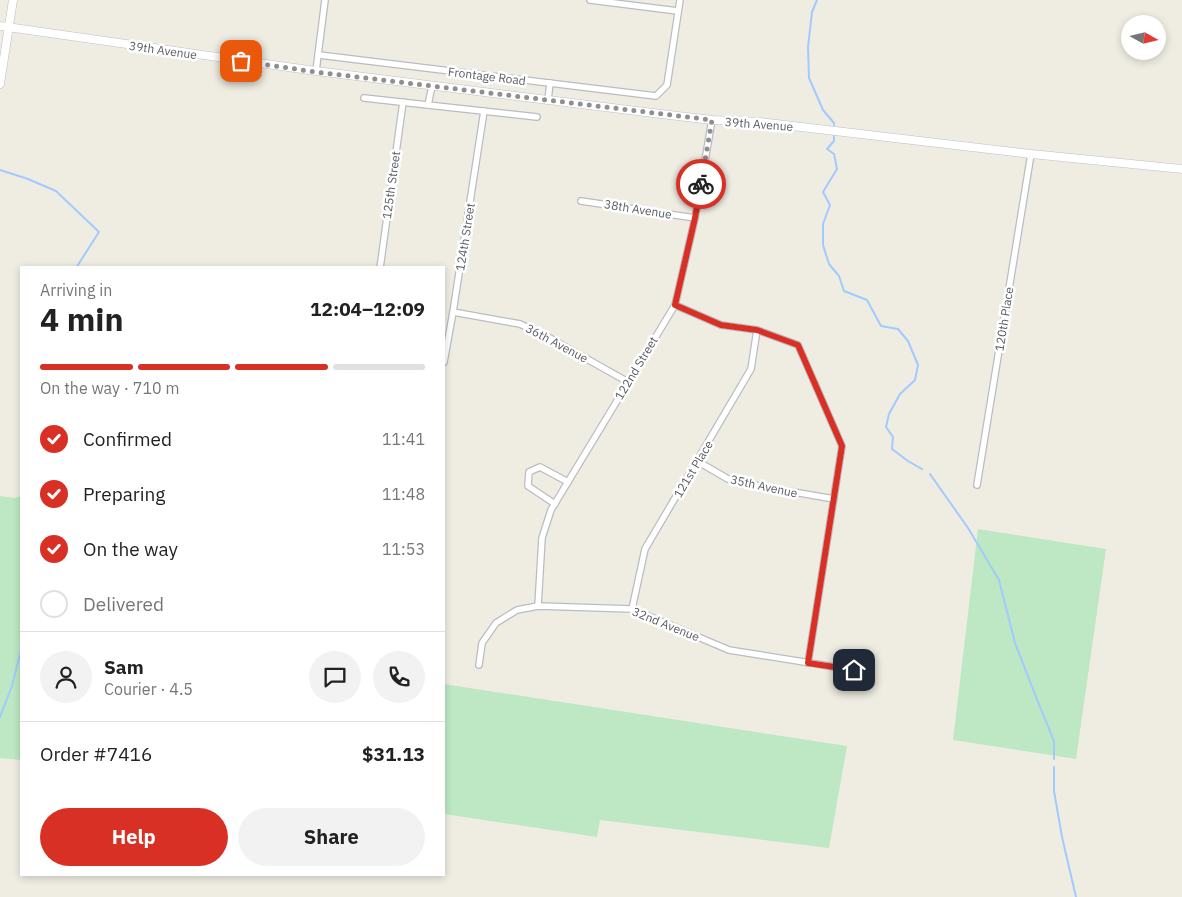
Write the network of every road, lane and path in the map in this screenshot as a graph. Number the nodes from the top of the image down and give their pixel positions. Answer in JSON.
{"nodes":[{"id":1,"x":13,"y":0,"type":"edge"},
{"id":2,"x":325,"y":0,"type":"edge"},
{"id":3,"x":590,"y":0,"type":"edge"},
{"id":4,"x":680,"y":0,"type":"edge"},
{"id":5,"x":678,"y":11,"type":"junction"},
{"id":6,"x":0,"y":26,"type":"edge"},
{"id":7,"x":9,"y":27,"type":"junction"},
{"id":8,"x":319,"y":55,"type":"junction"},
{"id":9,"x":316,"y":72,"type":"junction"},
{"id":10,"x":550,"y":83,"type":"junction"},
{"id":11,"x":0,"y":84,"type":"edge"},
{"id":12,"x":432,"y":86,"type":"junction"},
{"id":13,"x":364,"y":98,"type":"dead end"},
{"id":14,"x":548,"y":100,"type":"junction"},
{"id":15,"x":403,"y":102,"type":"junction"},
{"id":16,"x":428,"y":105,"type":"junction"},
{"id":17,"x":484,"y":111,"type":"junction"},
{"id":18,"x":537,"y":117,"type":"dead end"},
{"id":19,"x":712,"y":120,"type":"junction"},
{"id":20,"x":1031,"y":154,"type":"junction"},
{"id":21,"x":1182,"y":169,"type":"edge"},
{"id":22,"x":581,"y":201,"type":"dead end"},
{"id":23,"x":695,"y":218,"type":"junction"},
{"id":24,"x":380,"y":266,"type":"edge"},
{"id":25,"x":675,"y":305,"type":"junction"},
{"id":26,"x":453,"y":312,"type":"junction"},
{"id":27,"x":757,"y":330,"type":"junction"},
{"id":28,"x":445,"y":355,"type":"edge"},
{"id":29,"x":628,"y":382,"type":"junction"},
{"id":30,"x":697,"y":461,"type":"junction"},
{"id":31,"x":568,"y":482,"type":"junction"},
{"id":32,"x":977,"y":485,"type":"dead end"},
{"id":33,"x":834,"y":499,"type":"junction"},
{"id":34,"x":555,"y":504,"type":"junction"},
{"id":35,"x":538,"y":606,"type":"junction"},
{"id":36,"x":632,"y":609,"type":"junction"},
{"id":37,"x":808,"y":663,"type":"junction"},
{"id":38,"x":479,"y":665,"type":"dead end"},
{"id":39,"x":854,"y":670,"type":"dead end"}],
"edges":[{"from":1,"to":7,"type":"main road"},
{"from":2,"to":8,"type":"street"},
{"from":3,"to":5,"type":"street"},
{"from":4,"to":5,"type":"street"},
{"from":5,"to":10,"type":"street","name":"Frontage Road"},
{"from":6,"to":7,"type":"main road","name":"39th Avenue"},
{"from":7,"to":9,"type":"main road","name":"39th Avenue"},
{"from":7,"to":11,"type":"main road"},
{"from":8,"to":9,"type":"street"},
{"from":8,"to":10,"type":"street","name":"Frontage Road"},
{"from":9,"to":12,"type":"main road","name":"39th Avenue"},
{"from":10,"to":14,"type":"street"},
{"from":12,"to":14,"type":"main road","name":"39th Avenue"},
{"from":12,"to":16,"type":"street"},
{"from":13,"to":15,"type":"street"},
{"from":14,"to":19,"type":"main road","name":"39th Avenue"},
{"from":15,"to":16,"type":"street"},
{"from":15,"to":24,"type":"street","name":"125th Street"},
{"from":16,"to":17,"type":"street"},
{"from":17,"to":18,"type":"street"},
{"from":17,"to":26,"type":"street","name":"124th Street"},
{"from":19,"to":20,"type":"main road","name":"39th Avenue"},
{"from":19,"to":23,"type":"street","name":"122nd Street"},
{"from":20,"to":21,"type":"main road","name":"39th Avenue"},
{"from":20,"to":32,"type":"street","name":"120th Place"},
{"from":22,"to":23,"type":"street","name":"38th Avenue"},
{"from":23,"to":25,"type":"street","name":"122nd Street"},
{"from":25,"to":27,"type":"street"},
{"from":25,"to":29,"type":"street","name":"122nd Street"},
{"from":26,"to":28,"type":"street","name":"124th Street"},
{"from":26,"to":29,"type":"street","name":"36th Avenue"},
{"from":27,"to":30,"type":"street","name":"121st Place"},
{"from":27,"to":33,"type":"street"},
{"from":29,"to":31,"type":"street","name":"122nd Street"},
{"from":30,"to":33,"type":"street","name":"35th Avenue"},
{"from":30,"to":36,"type":"street","name":"121st Place"},
{"from":31,"to":34,"type":"street","name":"122nd Street"},
{"from":31,"to":34,"type":"street"},
{"from":33,"to":37,"type":"street"},
{"from":34,"to":35,"type":"street","name":"122nd Street"},
{"from":35,"to":36,"type":"street","name":"32nd Avenue"},
{"from":35,"to":38,"type":"street","name":"32nd Avenue"},
{"from":36,"to":37,"type":"street","name":"32nd Avenue"},
{"from":37,"to":39,"type":"street","name":"32nd Avenue"}]}
